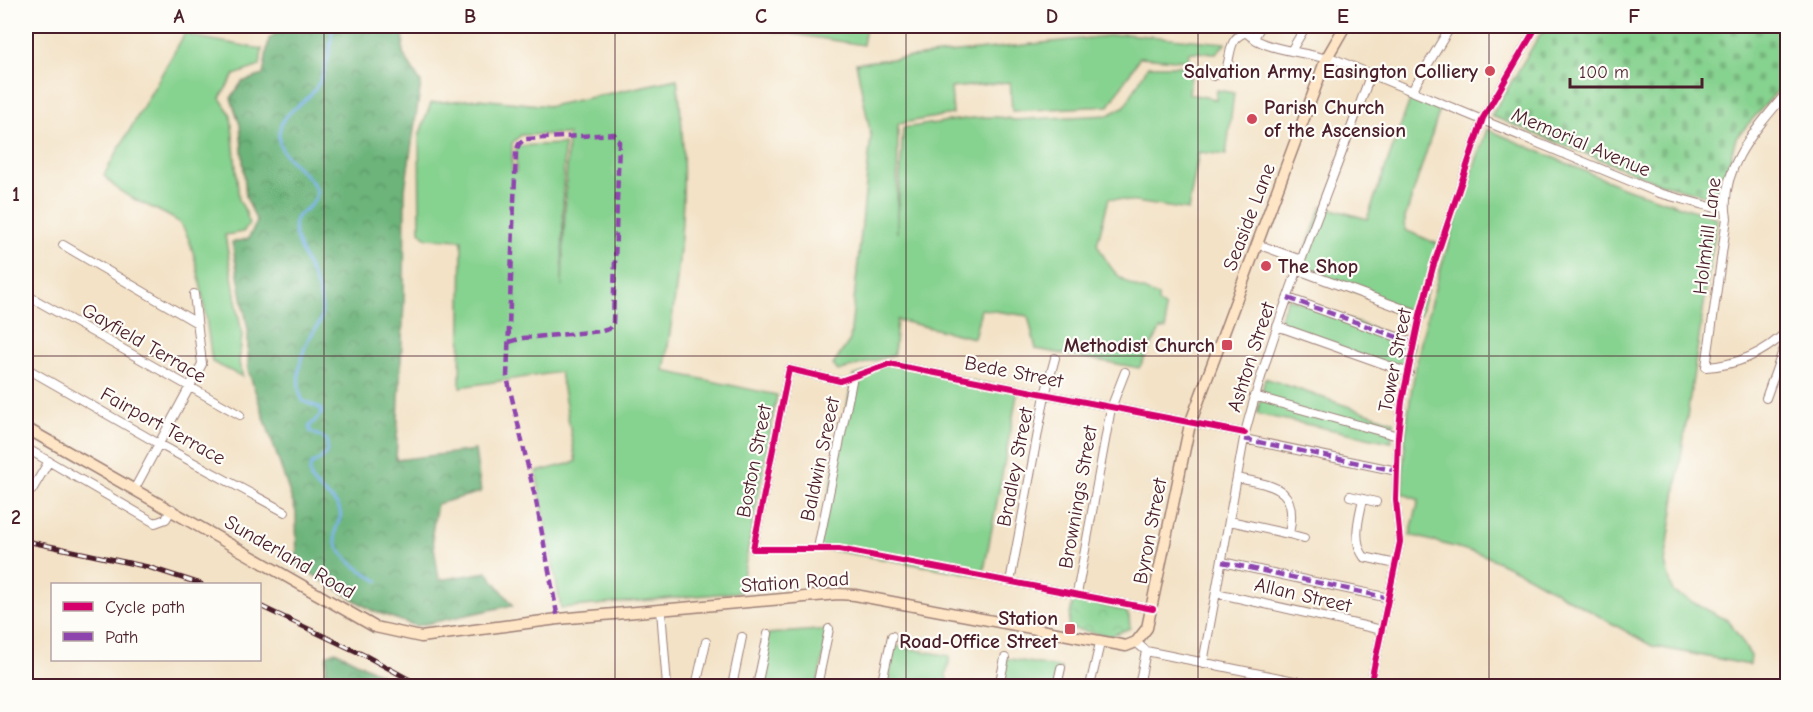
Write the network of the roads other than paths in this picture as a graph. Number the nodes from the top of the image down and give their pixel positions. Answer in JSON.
{"nodes":[{"id":1,"x":1261,"y":26,"type":"edge"},
{"id":2,"x":1306,"y":26,"type":"edge"},
{"id":3,"x":1345,"y":26,"type":"edge"},
{"id":4,"x":1451,"y":26,"type":"edge"},
{"id":5,"x":1537,"y":26,"type":"edge"},
{"id":6,"x":1243,"y":29,"type":"edge"},
{"id":7,"x":1254,"y":38,"type":"junction"},
{"id":8,"x":1291,"y":51,"type":"junction"},
{"id":9,"x":1326,"y":57,"type":"junction"},
{"id":10,"x":1371,"y":73,"type":"junction"},
{"id":11,"x":1213,"y":76,"type":"dead end"},
{"id":12,"x":1413,"y":89,"type":"junction"},
{"id":13,"x":1788,"y":91,"type":"edge"},
{"id":14,"x":1483,"y":118,"type":"junction"},
{"id":15,"x":1724,"y":205,"type":"junction"},
{"id":16,"x":1257,"y":244,"type":"junction"},
{"id":17,"x":63,"y":245,"type":"dead end"},
{"id":18,"x":1301,"y":260,"type":"junction"},
{"id":19,"x":1298,"y":270,"type":"junction"},
{"id":20,"x":194,"y":294,"type":"dead end"},
{"id":21,"x":32,"y":298,"type":"dead end"},
{"id":22,"x":1288,"y":298,"type":"junction"},
{"id":23,"x":1420,"y":315,"type":"junction"},
{"id":24,"x":197,"y":323,"type":"junction"},
{"id":25,"x":1277,"y":326,"type":"junction"},
{"id":26,"x":1788,"y":330,"type":"edge"},
{"id":27,"x":1788,"y":337,"type":"edge"},
{"id":28,"x":1414,"y":343,"type":"junction"},
{"id":29,"x":1055,"y":358,"type":"dead end"},
{"id":30,"x":26,"y":368,"type":"edge"},
{"id":31,"x":1125,"y":372,"type":"dead end"},
{"id":32,"x":1408,"y":373,"type":"junction"},
{"id":33,"x":853,"y":376,"type":"junction"},
{"id":34,"x":787,"y":379,"type":"joint"},
{"id":35,"x":189,"y":388,"type":"junction"},
{"id":36,"x":1045,"y":395,"type":"junction"},
{"id":37,"x":1254,"y":396,"type":"junction"},
{"id":38,"x":1766,"y":398,"type":"dead end"},
{"id":39,"x":1111,"y":408,"type":"junction"},
{"id":40,"x":240,"y":415,"type":"dead end"},
{"id":41,"x":1190,"y":424,"type":"junction"},
{"id":42,"x":26,"y":428,"type":"edge"},
{"id":43,"x":1244,"y":436,"type":"junction"},
{"id":44,"x":1398,"y":436,"type":"junction"},
{"id":45,"x":159,"y":444,"type":"junction"},
{"id":46,"x":26,"y":448,"type":"edge"},
{"id":47,"x":49,"y":461,"type":"junction"},
{"id":48,"x":1397,"y":471,"type":"junction"},
{"id":49,"x":1237,"y":478,"type":"junction"},
{"id":50,"x":135,"y":488,"type":"junction"},
{"id":51,"x":32,"y":490,"type":"dead end"},
{"id":52,"x":1350,"y":496,"type":"dead end"},
{"id":53,"x":1363,"y":499,"type":"junction"},
{"id":54,"x":1376,"y":502,"type":"dead end"},
{"id":55,"x":172,"y":509,"type":"junction"},
{"id":56,"x":285,"y":512,"type":"dead end"},
{"id":57,"x":1230,"y":521,"type":"junction"},
{"id":58,"x":1289,"y":534,"type":"junction"},
{"id":59,"x":1304,"y":538,"type":"dead end"},
{"id":60,"x":818,"y":548,"type":"junction"},
{"id":61,"x":1222,"y":562,"type":"junction"},
{"id":62,"x":1396,"y":564,"type":"junction"},
{"id":63,"x":1010,"y":582,"type":"junction"},
{"id":64,"x":1216,"y":593,"type":"junction"},
{"id":65,"x":1077,"y":594,"type":"junction"},
{"id":66,"x":1389,"y":598,"type":"junction"},
{"id":67,"x":1153,"y":609,"type":"junction"},
{"id":68,"x":661,"y":610,"type":"junction"},
{"id":69,"x":558,"y":619,"type":"joint"},
{"id":70,"x":829,"y":629,"type":"dead end"},
{"id":71,"x":1382,"y":630,"type":"junction"},
{"id":72,"x":768,"y":634,"type":"dead end"},
{"id":73,"x":892,"y":636,"type":"dead end"},
{"id":74,"x":742,"y":637,"type":"dead end"},
{"id":75,"x":706,"y":642,"type":"dead end"},
{"id":76,"x":1136,"y":642,"type":"junction"},
{"id":77,"x":1100,"y":643,"type":"junction"},
{"id":78,"x":1146,"y":651,"type":"junction"},
{"id":79,"x":1005,"y":658,"type":"dead end"},
{"id":80,"x":1203,"y":663,"type":"junction"},
{"id":81,"x":1061,"y":668,"type":"dead end"},
{"id":82,"x":667,"y":687,"type":"edge"},
{"id":83,"x":696,"y":687,"type":"edge"},
{"id":84,"x":732,"y":687,"type":"edge"},
{"id":85,"x":757,"y":687,"type":"edge"},
{"id":86,"x":817,"y":687,"type":"edge"},
{"id":87,"x":881,"y":687,"type":"edge"},
{"id":88,"x":999,"y":687,"type":"edge"},
{"id":89,"x":1057,"y":687,"type":"edge"},
{"id":90,"x":1090,"y":687,"type":"edge"},
{"id":91,"x":1139,"y":687,"type":"edge"},
{"id":92,"x":1319,"y":687,"type":"edge"},
{"id":93,"x":1370,"y":687,"type":"edge"}],
"edges":[{"from":1,"to":7,"type":"street"},
{"from":2,"to":8,"type":"street"},
{"from":3,"to":9,"type":"main road","name":"Seaside Lane"},
{"from":4,"to":12,"type":"street"},
{"from":5,"to":14,"type":"street","name":"Tower Street"},
{"from":6,"to":7,"type":"street","name":"Memorial Avenue"},
{"from":6,"to":11,"type":"street"},
{"from":7,"to":8,"type":"street","name":"Memorial Avenue"},
{"from":8,"to":9,"type":"street","name":"Memorial Avenue"},
{"from":9,"to":10,"type":"street","name":"Memorial Avenue"},
{"from":9,"to":16,"type":"main road","name":"Seaside Lane"},
{"from":10,"to":12,"type":"street","name":"Memorial Avenue"},
{"from":10,"to":18,"type":"street","name":"Ashton Street"},
{"from":12,"to":14,"type":"street","name":"Memorial Avenue"},
{"from":13,"to":15,"type":"street","name":"Holmhill Lane"},
{"from":14,"to":15,"type":"street","name":"Memorial Avenue"},
{"from":14,"to":23,"type":"street","name":"Tower Street"},
{"from":15,"to":26,"type":"street","name":"Holmhill Lane"},
{"from":16,"to":18,"type":"street"},
{"from":16,"to":41,"type":"main road","name":"Seaside Lane"},
{"from":17,"to":24,"type":"street"},
{"from":18,"to":19,"type":"street","name":"Ashton Street"},
{"from":19,"to":22,"type":"street","name":"Ashton Street"},
{"from":19,"to":23,"type":"street"},
{"from":20,"to":24,"type":"street"},
{"from":21,"to":35,"type":"street","name":"Gayfield Terrace"},
{"from":22,"to":25,"type":"street","name":"Ashton Street"},
{"from":22,"to":28,"type":"street"},
{"from":23,"to":28,"type":"street","name":"Tower Street"},
{"from":24,"to":35,"type":"street"},
{"from":25,"to":32,"type":"street"},
{"from":25,"to":37,"type":"street","name":"Ashton Street"},
{"from":27,"to":38,"type":"street"},
{"from":28,"to":32,"type":"street","name":"Tower Street"},
{"from":29,"to":36,"type":"street","name":"Bradley Street"},
{"from":30,"to":45,"type":"street","name":"Fairport Terrace"},
{"from":31,"to":39,"type":"street","name":"Brownings Street"},
{"from":32,"to":44,"type":"street","name":"Tower Street"},
{"from":33,"to":34,"type":"street","name":"Bede Street"},
{"from":33,"to":36,"type":"street","name":"Bede Street"},
{"from":33,"to":60,"type":"street","name":"Baldwin Sreeet"},
{"from":34,"to":60,"type":"street","name":"Boston Street"},
{"from":35,"to":40,"type":"street","name":"Gayfield Terrace"},
{"from":35,"to":45,"type":"street"},
{"from":36,"to":39,"type":"street","name":"Bede Street"},
{"from":36,"to":63,"type":"street","name":"Bradley Street"},
{"from":37,"to":43,"type":"street","name":"Ashton Street"},
{"from":37,"to":44,"type":"street"},
{"from":39,"to":41,"type":"street","name":"Bede Street"},
{"from":39,"to":65,"type":"street","name":"Brownings Street"},
{"from":41,"to":43,"type":"street","name":"Bede Street"},
{"from":41,"to":67,"type":"main road","name":"Byron Street"},
{"from":42,"to":50,"type":"main road","name":"Sunderland Road"},
{"from":43,"to":48,"type":"street","name":"Bede Street"},
{"from":43,"to":49,"type":"street","name":"Ashton Street"},
{"from":44,"to":48,"type":"street","name":"Tower Street"},
{"from":45,"to":50,"type":"street"},
{"from":45,"to":56,"type":"street","name":"Fairport Terrace"},
{"from":46,"to":47,"type":"street"},
{"from":47,"to":51,"type":"street"},
{"from":47,"to":55,"type":"street"},
{"from":48,"to":62,"type":"street","name":"Tower Street"},
{"from":49,"to":57,"type":"street","name":"Ashton Street"},
{"from":49,"to":58,"type":"street"},
{"from":50,"to":55,"type":"main road","name":"Sunderland Road"},
{"from":52,"to":53,"type":"street"},
{"from":53,"to":54,"type":"street"},
{"from":53,"to":62,"type":"street"},
{"from":55,"to":69,"type":"main road","name":"Sunderland Road"},
{"from":57,"to":58,"type":"street"},
{"from":57,"to":61,"type":"street","name":"Ashton Street"},
{"from":58,"to":59,"type":"street"},
{"from":60,"to":63,"type":"street"},
{"from":61,"to":64,"type":"street","name":"Ashton Street"},
{"from":61,"to":66,"type":"street"},
{"from":62,"to":66,"type":"street","name":"Tower Street"},
{"from":63,"to":65,"type":"street"},
{"from":64,"to":71,"type":"street","name":"Allan Street"},
{"from":64,"to":80,"type":"street","name":"Ashton Street"},
{"from":65,"to":67,"type":"street"},
{"from":66,"to":71,"type":"street","name":"Tower Street"},
{"from":67,"to":76,"type":"main road","name":"Byron Street"},
{"from":68,"to":69,"type":"main road","name":"Station Road"},
{"from":68,"to":77,"type":"main road","name":"Station Road"},
{"from":68,"to":82,"type":"street"},
{"from":70,"to":86,"type":"street"},
{"from":71,"to":93,"type":"street","name":"Tower Street"},
{"from":72,"to":85,"type":"street"},
{"from":73,"to":87,"type":"street"},
{"from":74,"to":84,"type":"street"},
{"from":75,"to":83,"type":"street"},
{"from":76,"to":77,"type":"main road","name":"Station Road"},
{"from":76,"to":78,"type":"street"},
{"from":77,"to":90,"type":"street"},
{"from":78,"to":80,"type":"street"},
{"from":78,"to":91,"type":"street"},
{"from":79,"to":88,"type":"street"},
{"from":80,"to":92,"type":"street"},
{"from":81,"to":89,"type":"street"}]}
